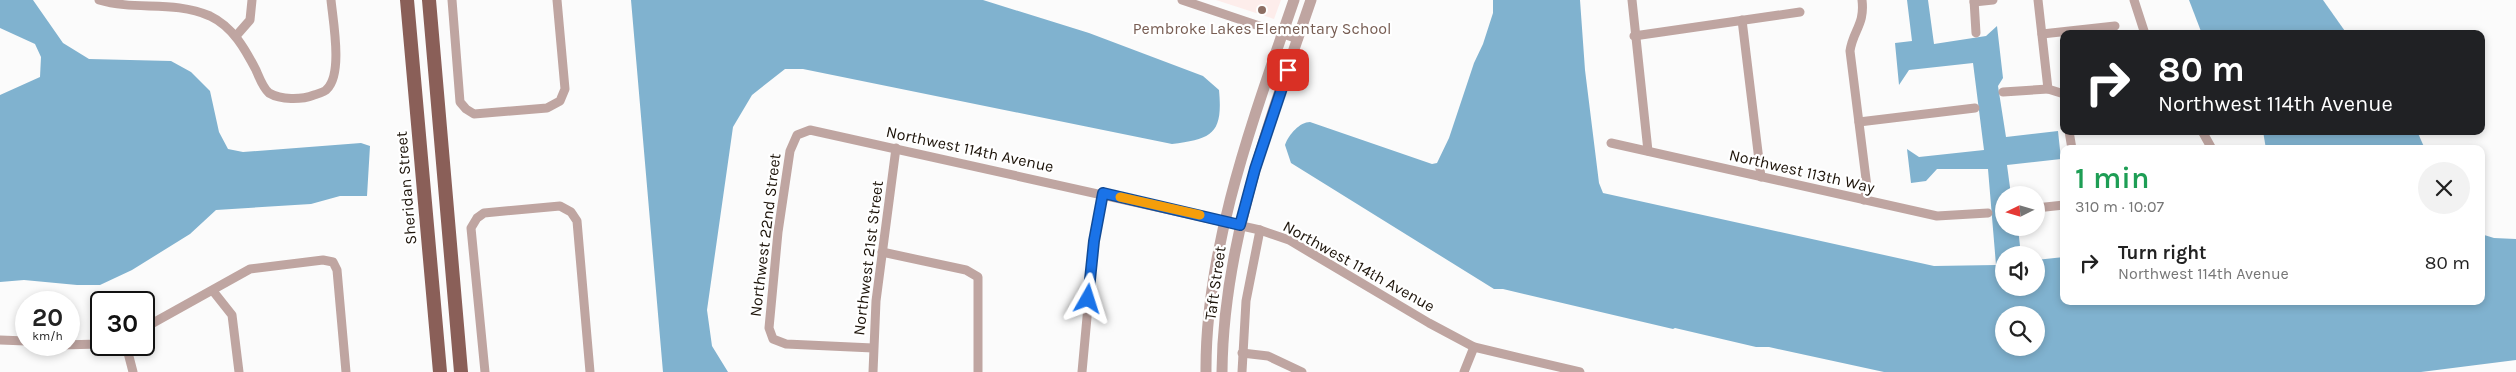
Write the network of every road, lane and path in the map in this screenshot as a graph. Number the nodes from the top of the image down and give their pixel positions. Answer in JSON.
{"nodes":[{"id":1,"x":99,"y":0,"type":"edge"},
{"id":2,"x":252,"y":0,"type":"edge"},
{"id":3,"x":331,"y":0,"type":"edge"},
{"id":4,"x":407,"y":0,"type":"edge"},
{"id":5,"x":429,"y":0,"type":"edge"},
{"id":6,"x":452,"y":0,"type":"edge"},
{"id":7,"x":557,"y":0,"type":"edge"},
{"id":8,"x":1182,"y":0,"type":"edge"},
{"id":9,"x":1294,"y":0,"type":"edge"},
{"id":10,"x":1311,"y":0,"type":"edge"},
{"id":11,"x":1632,"y":0,"type":"edge"},
{"id":12,"x":1862,"y":0,"type":"edge"},
{"id":13,"x":1993,"y":0,"type":"edge"},
{"id":14,"x":2038,"y":0,"type":"edge"},
{"id":15,"x":2134,"y":0,"type":"edge"},
{"id":16,"x":1974,"y":1,"type":"edge"},
{"id":17,"x":170,"y":2,"type":"edge"},
{"id":18,"x":1800,"y":12,"type":"dead end"},
{"id":19,"x":1742,"y":20,"type":"junction"},
{"id":20,"x":2115,"y":26,"type":"dead end"},
{"id":21,"x":2078,"y":30,"type":"edge"},
{"id":22,"x":2144,"y":30,"type":"edge"},
{"id":23,"x":2060,"y":32,"type":"edge"},
{"id":24,"x":1976,"y":33,"type":"dead end"},
{"id":25,"x":1282,"y":34,"type":"junction"},
{"id":26,"x":2042,"y":34,"type":"junction"},
{"id":27,"x":236,"y":36,"type":"junction"},
{"id":28,"x":1634,"y":36,"type":"junction"},
{"id":29,"x":1298,"y":39,"type":"junction"},
{"id":30,"x":2048,"y":89,"type":"junction"},
{"id":31,"x":2003,"y":92,"type":"dead end"},
{"id":32,"x":2060,"y":93,"type":"edge"},
{"id":33,"x":1975,"y":108,"type":"dead end"},
{"id":34,"x":1859,"y":122,"type":"junction"},
{"id":35,"x":797,"y":135,"type":"joint"},
{"id":36,"x":1611,"y":143,"type":"dead end"},
{"id":37,"x":896,"y":148,"type":"junction"},
{"id":38,"x":1648,"y":152,"type":"junction"},
{"id":39,"x":1760,"y":177,"type":"junction"},
{"id":40,"x":1103,"y":193,"type":"junction"},
{"id":41,"x":1864,"y":200,"type":"junction"},
{"id":42,"x":2060,"y":205,"type":"edge"},
{"id":43,"x":2045,"y":207,"type":"edge"},
{"id":44,"x":1988,"y":213,"type":"dead end"},
{"id":45,"x":1225,"y":221,"type":"junction"},
{"id":46,"x":1240,"y":225,"type":"junction"},
{"id":47,"x":1260,"y":230,"type":"junction"},
{"id":48,"x":882,"y":252,"type":"junction"},
{"id":49,"x":213,"y":291,"type":"junction"},
{"id":50,"x":155,"y":322,"type":"edge"},
{"id":51,"x":0,"y":340,"type":"edge"},
{"id":52,"x":15,"y":341,"type":"edge"},
{"id":53,"x":1474,"y":346,"type":"junction"},
{"id":54,"x":873,"y":348,"type":"junction"},
{"id":55,"x":1242,"y":353,"type":"junction"},
{"id":56,"x":128,"y":356,"type":"edge"},
{"id":57,"x":132,"y":372,"type":"edge"},
{"id":58,"x":239,"y":372,"type":"edge"},
{"id":59,"x":346,"y":372,"type":"edge"},
{"id":60,"x":440,"y":372,"type":"edge"},
{"id":61,"x":461,"y":372,"type":"edge"},
{"id":62,"x":485,"y":372,"type":"edge"},
{"id":63,"x":590,"y":372,"type":"edge"},
{"id":64,"x":873,"y":372,"type":"edge"},
{"id":65,"x":978,"y":372,"type":"edge"},
{"id":66,"x":1082,"y":372,"type":"edge"},
{"id":67,"x":1206,"y":372,"type":"edge"},
{"id":68,"x":1222,"y":372,"type":"edge"},
{"id":69,"x":1242,"y":372,"type":"edge"},
{"id":70,"x":1302,"y":372,"type":"edge"},
{"id":71,"x":1464,"y":372,"type":"edge"},
{"id":72,"x":1580,"y":372,"type":"edge"}],
"edges":[{"from":1,"to":17,"type":"street"},
{"from":2,"to":27,"type":"street"},
{"from":3,"to":27,"type":"street"},
{"from":4,"to":60,"type":"main road","name":"Sheridan Street"},
{"from":5,"to":61,"type":"main road"},
{"from":6,"to":7,"type":"street"},
{"from":8,"to":25,"type":"street"},
{"from":9,"to":25,"type":"street","name":"Taft Street"},
{"from":10,"to":29,"type":"street","name":"Taft Street"},
{"from":11,"to":28,"type":"street"},
{"from":12,"to":34,"type":"street"},
{"from":13,"to":16,"type":"street"},
{"from":14,"to":26,"type":"street"},
{"from":15,"to":22,"type":"street"},
{"from":16,"to":24,"type":"street"},
{"from":17,"to":27,"type":"street"},
{"from":18,"to":19,"type":"street"},
{"from":19,"to":28,"type":"street"},
{"from":19,"to":39,"type":"street"},
{"from":20,"to":21,"type":"street"},
{"from":23,"to":26,"type":"street"},
{"from":25,"to":29,"type":"street"},
{"from":25,"to":45,"type":"street","name":"Taft Street"},
{"from":26,"to":30,"type":"street"},
{"from":28,"to":38,"type":"street"},
{"from":29,"to":46,"type":"street","name":"Taft Street"},
{"from":30,"to":31,"type":"street"},
{"from":30,"to":32,"type":"street"},
{"from":33,"to":34,"type":"street"},
{"from":34,"to":41,"type":"street"},
{"from":35,"to":37,"type":"street","name":"Northwest 114th Avenue"},
{"from":35,"to":54,"type":"street","name":"Northwest 22nd Street"},
{"from":36,"to":38,"type":"street","name":"Northwest 113th Way"},
{"from":37,"to":40,"type":"street","name":"Northwest 114th Avenue"},
{"from":37,"to":48,"type":"street","name":"Northwest 21st Street"},
{"from":38,"to":39,"type":"street","name":"Northwest 113th Way"},
{"from":39,"to":41,"type":"street","name":"Northwest 113th Way"},
{"from":40,"to":45,"type":"street","name":"Northwest 114th Avenue"},
{"from":40,"to":66,"type":"street"},
{"from":41,"to":44,"type":"street","name":"Northwest 113th Way"},
{"from":42,"to":43,"type":"street"},
{"from":45,"to":46,"type":"street","name":"Northwest 114th Avenue"},
{"from":45,"to":67,"type":"street","name":"Taft Street"},
{"from":46,"to":47,"type":"street","name":"Northwest 114th Avenue"},
{"from":46,"to":68,"type":"street","name":"Taft Street"},
{"from":47,"to":53,"type":"street","name":"Northwest 114th Avenue"},
{"from":47,"to":55,"type":"street"},
{"from":48,"to":54,"type":"street","name":"Northwest 21st Street"},
{"from":48,"to":65,"type":"street"},
{"from":49,"to":50,"type":"street"},
{"from":49,"to":58,"type":"street"},
{"from":49,"to":59,"type":"street"},
{"from":51,"to":52,"type":"street"},
{"from":53,"to":71,"type":"street"},
{"from":53,"to":72,"type":"street","name":"Northwest 114th Avenue"},
{"from":54,"to":64,"type":"street","name":"Northwest 21st Street"},
{"from":55,"to":69,"type":"street"},
{"from":55,"to":70,"type":"street"},
{"from":56,"to":57,"type":"street"},
{"from":62,"to":63,"type":"street"}]}
